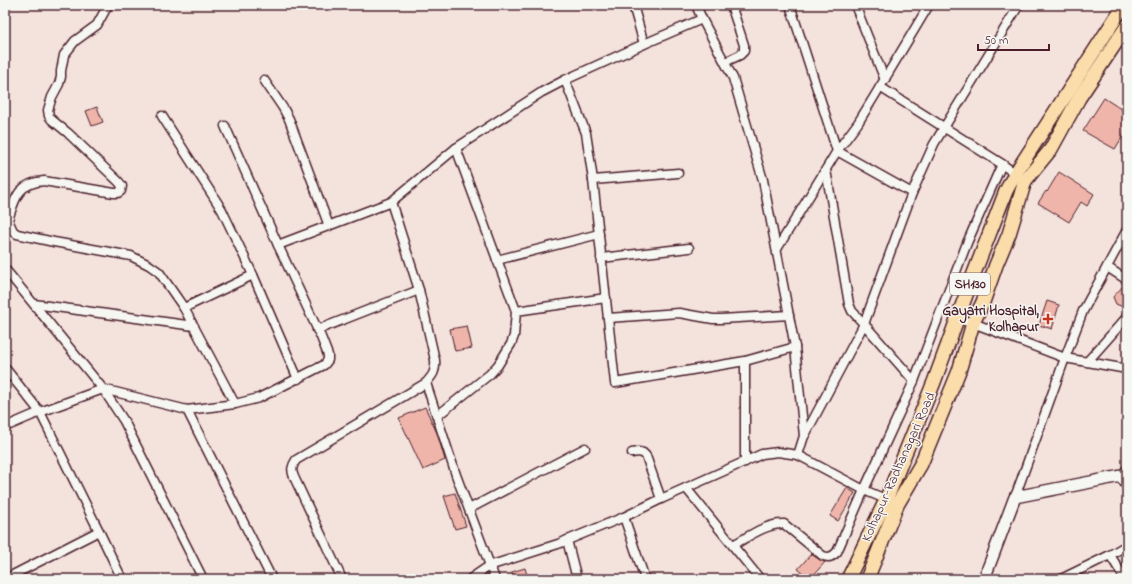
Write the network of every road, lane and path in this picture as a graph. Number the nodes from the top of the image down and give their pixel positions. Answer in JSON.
{"nodes":[{"id":1,"x":108,"y":5,"type":"edge"},
{"id":2,"x":634,"y":5,"type":"edge"},
{"id":3,"x":696,"y":5,"type":"edge"},
{"id":4,"x":732,"y":5,"type":"edge"},
{"id":5,"x":790,"y":5,"type":"edge"},
{"id":6,"x":855,"y":5,"type":"edge"},
{"id":7,"x":929,"y":5,"type":"edge"},
{"id":8,"x":1019,"y":5,"type":"edge"},
{"id":9,"x":1124,"y":5,"type":"edge"},
{"id":10,"x":702,"y":19,"type":"junction"},
{"id":11,"x":1127,"y":26,"type":"edge"},
{"id":12,"x":644,"y":44,"type":"junction"},
{"id":13,"x":725,"y":62,"type":"junction"},
{"id":14,"x":264,"y":80,"type":"dead end"},
{"id":15,"x":565,"y":80,"type":"junction"},
{"id":16,"x":885,"y":80,"type":"junction"},
{"id":17,"x":880,"y":88,"type":"junction"},
{"id":18,"x":162,"y":116,"type":"dead end"},
{"id":19,"x":225,"y":126,"type":"dead end"},
{"id":20,"x":943,"y":128,"type":"junction"},
{"id":21,"x":456,"y":148,"type":"junction"},
{"id":22,"x":837,"y":151,"type":"junction"},
{"id":23,"x":1002,"y":164,"type":"junction"},
{"id":24,"x":826,"y":170,"type":"junction"},
{"id":25,"x":678,"y":173,"type":"dead end"},
{"id":26,"x":1020,"y":178,"type":"junction"},
{"id":27,"x":593,"y":180,"type":"junction"},
{"id":28,"x":912,"y":193,"type":"junction"},
{"id":29,"x":391,"y":202,"type":"junction"},
{"id":30,"x":8,"y":220,"type":"junction"},
{"id":31,"x":329,"y":226,"type":"junction"},
{"id":32,"x":5,"y":230,"type":"edge"},
{"id":33,"x":1127,"y":230,"type":"edge"},
{"id":34,"x":599,"y":234,"type":"junction"},
{"id":35,"x":278,"y":246,"type":"junction"},
{"id":36,"x":689,"y":248,"type":"dead end"},
{"id":37,"x":777,"y":249,"type":"junction"},
{"id":38,"x":602,"y":258,"type":"junction"},
{"id":39,"x":497,"y":260,"type":"junction"},
{"id":40,"x":1107,"y":267,"type":"junction"},
{"id":41,"x":5,"y":269,"type":"edge"},
{"id":42,"x":253,"y":275,"type":"junction"},
{"id":43,"x":1127,"y":280,"type":"edge"},
{"id":44,"x":419,"y":290,"type":"junction"},
{"id":45,"x":606,"y":298,"type":"junction"},
{"id":46,"x":34,"y":304,"type":"junction"},
{"id":47,"x":184,"y":308,"type":"junction"},
{"id":48,"x":516,"y":311,"type":"junction"},
{"id":49,"x":789,"y":315,"type":"junction"},
{"id":50,"x":1127,"y":317,"type":"edge"},
{"id":51,"x":608,"y":318,"type":"junction"},
{"id":52,"x":957,"y":319,"type":"junction"},
{"id":53,"x":973,"y":323,"type":"junction"},
{"id":54,"x":864,"y":324,"type":"junction"},
{"id":55,"x":194,"y":326,"type":"junction"},
{"id":56,"x":317,"y":330,"type":"junction"},
{"id":57,"x":795,"y":348,"type":"junction"},
{"id":58,"x":1065,"y":358,"type":"junction"},
{"id":59,"x":745,"y":361,"type":"junction"},
{"id":60,"x":1087,"y":362,"type":"junction"},
{"id":61,"x":5,"y":368,"type":"edge"},
{"id":62,"x":1127,"y":370,"type":"edge"},
{"id":63,"x":298,"y":379,"type":"junction"},
{"id":64,"x":914,"y":381,"type":"junction"},
{"id":65,"x":426,"y":383,"type":"junction"},
{"id":66,"x":103,"y":389,"type":"junction"},
{"id":67,"x":235,"y":404,"type":"junction"},
{"id":68,"x":187,"y":410,"type":"junction"},
{"id":69,"x":40,"y":412,"type":"junction"},
{"id":70,"x":437,"y":416,"type":"junction"},
{"id":71,"x":5,"y":427,"type":"edge"},
{"id":72,"x":804,"y":436,"type":"junction"},
{"id":73,"x":585,"y":448,"type":"dead end"},
{"id":74,"x":632,"y":453,"type":"dead end"},
{"id":75,"x":798,"y":455,"type":"junction"},
{"id":76,"x":745,"y":462,"type":"junction"},
{"id":77,"x":1126,"y":476,"type":"edge"},
{"id":78,"x":686,"y":488,"type":"junction"},
{"id":79,"x":864,"y":490,"type":"junction"},
{"id":80,"x":1015,"y":497,"type":"junction"},
{"id":81,"x":661,"y":498,"type":"junction"},
{"id":82,"x":892,"y":502,"type":"junction"},
{"id":83,"x":469,"y":509,"type":"junction"},
{"id":84,"x":624,"y":517,"type":"junction"},
{"id":85,"x":100,"y":530,"type":"junction"},
{"id":86,"x":567,"y":540,"type":"junction"},
{"id":87,"x":733,"y":545,"type":"junction"},
{"id":88,"x":1127,"y":545,"type":"edge"},
{"id":89,"x":1110,"y":555,"type":"junction"},
{"id":90,"x":489,"y":566,"type":"junction"},
{"id":91,"x":5,"y":578,"type":"edge"},
{"id":92,"x":122,"y":579,"type":"edge"},
{"id":93,"x":203,"y":579,"type":"edge"},
{"id":94,"x":272,"y":579,"type":"edge"},
{"id":95,"x":342,"y":579,"type":"edge"},
{"id":96,"x":470,"y":579,"type":"edge"},
{"id":97,"x":495,"y":579,"type":"edge"},
{"id":98,"x":577,"y":579,"type":"edge"},
{"id":99,"x":645,"y":579,"type":"edge"},
{"id":100,"x":760,"y":579,"type":"edge"},
{"id":101,"x":848,"y":579,"type":"edge"},
{"id":102,"x":867,"y":579,"type":"edge"},
{"id":103,"x":984,"y":579,"type":"edge"},
{"id":104,"x":1061,"y":579,"type":"edge"},
{"id":105,"x":1125,"y":579,"type":"edge"}],
"edges":[{"from":1,"to":30,"type":"street"},
{"from":2,"to":12,"type":"street"},
{"from":3,"to":10,"type":"street"},
{"from":4,"to":13,"type":"street"},
{"from":5,"to":22,"type":"street"},
{"from":6,"to":16,"type":"street"},
{"from":7,"to":16,"type":"street"},
{"from":8,"to":20,"type":"street"},
{"from":9,"to":26,"type":"main road","number":"SH130"},
{"from":10,"to":12,"type":"street"},
{"from":10,"to":13,"type":"street"},
{"from":11,"to":26,"type":"main road","name":"Kolhapur-Radhanagari Road"},
{"from":12,"to":15,"type":"street"},
{"from":13,"to":37,"type":"street"},
{"from":14,"to":31,"type":"street"},
{"from":15,"to":21,"type":"street"},
{"from":15,"to":27,"type":"street"},
{"from":16,"to":17,"type":"street"},
{"from":17,"to":20,"type":"street"},
{"from":17,"to":22,"type":"street"},
{"from":18,"to":42,"type":"street"},
{"from":19,"to":35,"type":"street"},
{"from":20,"to":23,"type":"street"},
{"from":20,"to":28,"type":"street"},
{"from":21,"to":29,"type":"street"},
{"from":21,"to":39,"type":"street"},
{"from":22,"to":24,"type":"street"},
{"from":22,"to":28,"type":"street"},
{"from":23,"to":26,"type":"street"},
{"from":23,"to":64,"type":"street"},
{"from":24,"to":37,"type":"street"},
{"from":24,"to":54,"type":"street"},
{"from":25,"to":27,"type":"street"},
{"from":26,"to":52,"type":"main road","number":"SH130"},
{"from":26,"to":53,"type":"main road","name":"Kolhapur-Radhanagari Road"},
{"from":27,"to":34,"type":"street"},
{"from":28,"to":54,"type":"street"},
{"from":29,"to":31,"type":"street"},
{"from":29,"to":44,"type":"street"},
{"from":30,"to":32,"type":"street"},
{"from":30,"to":47,"type":"street"},
{"from":31,"to":35,"type":"street"},
{"from":33,"to":40,"type":"street"},
{"from":34,"to":38,"type":"street"},
{"from":34,"to":39,"type":"street"},
{"from":35,"to":56,"type":"street"},
{"from":36,"to":38,"type":"street"},
{"from":37,"to":49,"type":"street"},
{"from":38,"to":45,"type":"street"},
{"from":39,"to":48,"type":"street"},
{"from":40,"to":43,"type":"street"},
{"from":40,"to":58,"type":"street"},
{"from":41,"to":46,"type":"street"},
{"from":42,"to":47,"type":"street"},
{"from":42,"to":63,"type":"street"},
{"from":44,"to":56,"type":"street"},
{"from":44,"to":65,"type":"street"},
{"from":45,"to":48,"type":"street"},
{"from":45,"to":51,"type":"street"},
{"from":46,"to":55,"type":"street"},
{"from":46,"to":66,"type":"street"},
{"from":47,"to":55,"type":"street"},
{"from":48,"to":70,"type":"street"},
{"from":49,"to":51,"type":"street"},
{"from":49,"to":57,"type":"street"},
{"from":50,"to":60,"type":"street"},
{"from":51,"to":59,"type":"street"},
{"from":52,"to":53,"type":"street"},
{"from":52,"to":82,"type":"main road","number":"SH130"},
{"from":53,"to":58,"type":"street"},
{"from":53,"to":82,"type":"main road","name":"Kolhapur-Radhanagari Road"},
{"from":54,"to":64,"type":"street"},
{"from":54,"to":72,"type":"street"},
{"from":55,"to":67,"type":"street"},
{"from":56,"to":63,"type":"street"},
{"from":57,"to":59,"type":"street"},
{"from":57,"to":72,"type":"street"},
{"from":58,"to":60,"type":"street"},
{"from":58,"to":80,"type":"street"},
{"from":59,"to":76,"type":"street"},
{"from":60,"to":62,"type":"street"},
{"from":61,"to":69,"type":"street"},
{"from":63,"to":67,"type":"street"},
{"from":64,"to":79,"type":"street"},
{"from":65,"to":70,"type":"street"},
{"from":65,"to":95,"type":"street"},
{"from":66,"to":68,"type":"street"},
{"from":66,"to":69,"type":"street"},
{"from":66,"to":93,"type":"street"},
{"from":67,"to":68,"type":"street"},
{"from":68,"to":94,"type":"street"},
{"from":69,"to":71,"type":"street"},
{"from":69,"to":85,"type":"street"},
{"from":70,"to":83,"type":"street"},
{"from":72,"to":75,"type":"street"},
{"from":73,"to":83,"type":"street"},
{"from":74,"to":81,"type":"street"},
{"from":75,"to":76,"type":"street"},
{"from":75,"to":79,"type":"street"},
{"from":76,"to":78,"type":"street"},
{"from":77,"to":80,"type":"street"},
{"from":78,"to":81,"type":"street"},
{"from":78,"to":87,"type":"street"},
{"from":79,"to":82,"type":"street"},
{"from":79,"to":87,"type":"street"},
{"from":80,"to":103,"type":"street"},
{"from":81,"to":84,"type":"street"},
{"from":82,"to":101,"type":"main road","number":"SH130"},
{"from":82,"to":102,"type":"main road","name":"Kolhapur-Radhanagari Road"},
{"from":83,"to":90,"type":"street"},
{"from":84,"to":86,"type":"street"},
{"from":84,"to":99,"type":"street"},
{"from":85,"to":91,"type":"street"},
{"from":85,"to":92,"type":"street"},
{"from":86,"to":90,"type":"street"},
{"from":86,"to":98,"type":"street"},
{"from":87,"to":100,"type":"street"},
{"from":88,"to":89,"type":"street"},
{"from":89,"to":104,"type":"street"},
{"from":89,"to":105,"type":"street"},
{"from":90,"to":96,"type":"street"},
{"from":90,"to":97,"type":"street"}]}
